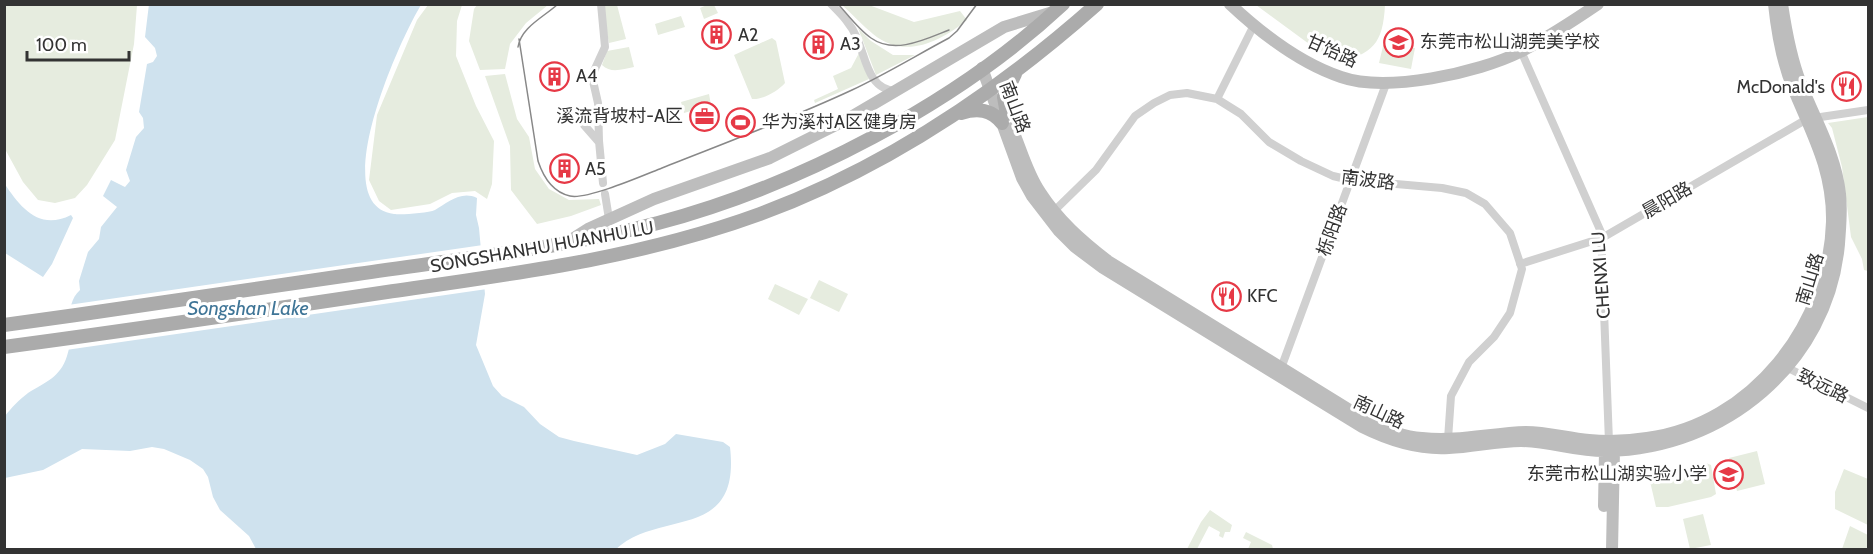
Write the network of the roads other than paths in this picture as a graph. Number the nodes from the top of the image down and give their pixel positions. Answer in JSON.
{"nodes":[{"id":1,"x":601,"y":4,"type":"edge"},
{"id":2,"x":831,"y":4,"type":"edge"},
{"id":3,"x":1097,"y":4,"type":"edge"},
{"id":4,"x":1230,"y":4,"type":"edge"},
{"id":5,"x":1599,"y":4,"type":"edge"},
{"id":6,"x":1774,"y":4,"type":"edge"},
{"id":7,"x":1782,"y":4,"type":"edge"},
{"id":8,"x":1056,"y":6,"type":"edge"},
{"id":9,"x":1254,"y":25,"type":"junction"},
{"id":10,"x":1521,"y":51,"type":"junction"},
{"id":11,"x":1020,"y":67,"type":"junction"},
{"id":12,"x":981,"y":68,"type":"junction"},
{"id":13,"x":1386,"y":84,"type":"junction"},
{"id":14,"x":992,"y":88,"type":"junction"},
{"id":15,"x":899,"y":91,"type":"junction"},
{"id":16,"x":1217,"y":99,"type":"junction"},
{"id":17,"x":1869,"y":110,"type":"edge"},
{"id":18,"x":951,"y":116,"type":"junction"},
{"id":19,"x":1004,"y":118,"type":"junction"},
{"id":20,"x":1812,"y":119,"type":"junction"},
{"id":21,"x":585,"y":125,"type":"dead end"},
{"id":22,"x":598,"y":141,"type":"junction"},
{"id":23,"x":1350,"y":180,"type":"junction"},
{"id":24,"x":603,"y":183,"type":"dead end"},
{"id":25,"x":605,"y":194,"type":"dead end"},
{"id":26,"x":1054,"y":211,"type":"junction"},
{"id":27,"x":609,"y":219,"type":"junction"},
{"id":28,"x":1602,"y":238,"type":"junction"},
{"id":29,"x":567,"y":242,"type":"junction"},
{"id":30,"x":1520,"y":264,"type":"junction"},
{"id":31,"x":4,"y":325,"type":"edge"},
{"id":32,"x":4,"y":347,"type":"edge"},
{"id":33,"x":1783,"y":364,"type":"junction"},
{"id":34,"x":1280,"y":372,"type":"junction"},
{"id":35,"x":1869,"y":408,"type":"edge"},
{"id":36,"x":1448,"y":439,"type":"junction"},
{"id":37,"x":1610,"y":448,"type":"junction"},
{"id":38,"x":1604,"y":549,"type":"edge"},
{"id":39,"x":1612,"y":549,"type":"edge"}],
"edges":[{"from":1,"to":22,"type":"street"},
{"from":2,"to":15,"type":"street"},
{"from":3,"to":11,"type":"main road","name":"SONGSHANHU HUANHU LU"},
{"from":4,"to":9,"type":"main road","name":"甘饴路"},
{"from":5,"to":10,"type":"main road","name":"甘饴路"},
{"from":6,"to":20,"type":"main road","name":"南山路"},
{"from":7,"to":20,"type":"main road","name":"南山路"},
{"from":8,"to":12,"type":"main road","name":"SONGSHANHU HUANHU LU"},
{"from":8,"to":15,"type":"main road"},
{"from":9,"to":13,"type":"main road","name":"甘饴路"},
{"from":9,"to":16,"type":"street"},
{"from":10,"to":13,"type":"main road","name":"甘饴路"},
{"from":10,"to":28,"type":"street","name":"CHENXI LU"},
{"from":11,"to":14,"type":"main road","name":"SONGSHANHU HUANHU LU"},
{"from":11,"to":19,"type":"main road"},
{"from":12,"to":14,"type":"main road","name":"南山路"},
{"from":12,"to":29,"type":"main road","name":"SONGSHANHU HUANHU LU"},
{"from":13,"to":23,"type":"street","name":"栎阳路"},
{"from":14,"to":18,"type":"main road","name":"SONGSHANHU HUANHU LU"},
{"from":14,"to":19,"type":"main road","name":"南山路"},
{"from":15,"to":27,"type":"main road"},
{"from":16,"to":23,"type":"street","name":"南波路"},
{"from":16,"to":26,"type":"street","name":"南波路"},
{"from":17,"to":20,"type":"street"},
{"from":18,"to":19,"type":"main road"},
{"from":18,"to":32,"type":"main road","name":"SONGSHANHU HUANHU LU"},
{"from":19,"to":26,"type":"main road","name":"南山路"},
{"from":19,"to":34,"type":"main road","name":"南山路"},
{"from":20,"to":28,"type":"street","name":"晨阳路"},
{"from":20,"to":33,"type":"main road","name":"南山路"},
{"from":21,"to":22,"type":"street"},
{"from":22,"to":24,"type":"street"},
{"from":23,"to":30,"type":"street","name":"南波路"},
{"from":23,"to":34,"type":"street","name":"栎阳路"},
{"from":25,"to":27,"type":"street"},
{"from":26,"to":34,"type":"main road","name":"南山路"},
{"from":27,"to":29,"type":"main road"},
{"from":28,"to":30,"type":"street","name":"晨阳路"},
{"from":28,"to":37,"type":"street","name":"CHENXI LU"},
{"from":29,"to":31,"type":"main road","name":"SONGSHANHU HUANHU LU"},
{"from":30,"to":36,"type":"street","name":"南波路"},
{"from":33,"to":35,"type":"street","name":"致远路"},
{"from":33,"to":37,"type":"main road","name":"南山路"},
{"from":34,"to":36,"type":"main road","name":"南山路"},
{"from":34,"to":37,"type":"main road","name":"南山路"},
{"from":36,"to":37,"type":"main road","name":"南山路"},
{"from":37,"to":38,"type":"main road"},
{"from":37,"to":39,"type":"main road"}]}
